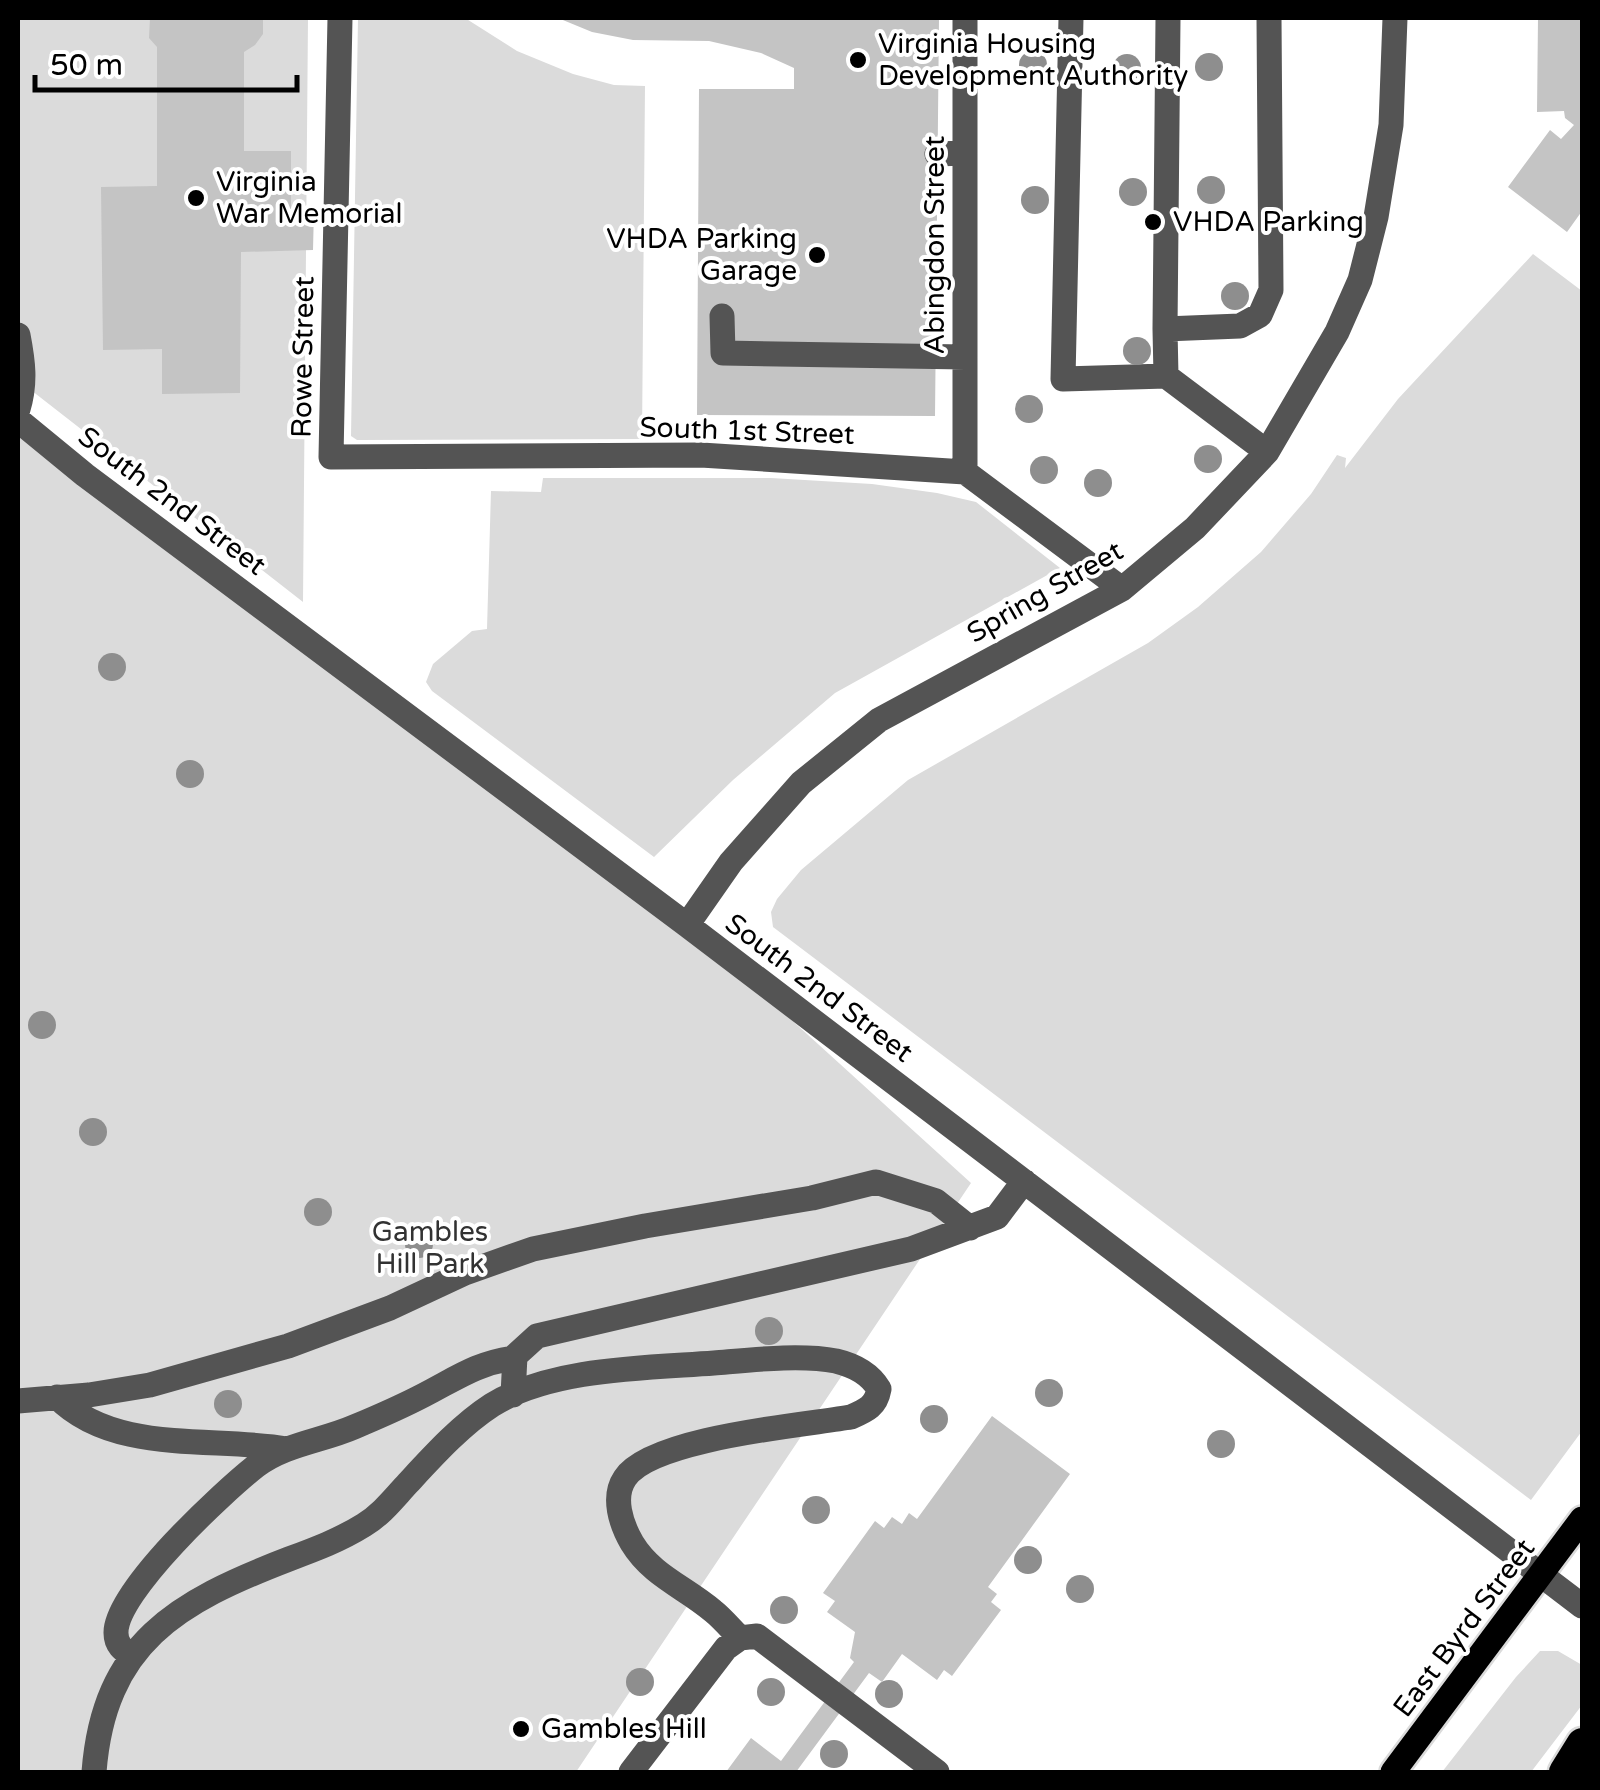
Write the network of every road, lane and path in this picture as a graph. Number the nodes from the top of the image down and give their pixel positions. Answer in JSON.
{"nodes":[{"id":1,"x":340,"y":18,"type":"edge"},
{"id":2,"x":965,"y":18,"type":"edge"},
{"id":3,"x":1072,"y":18,"type":"edge"},
{"id":4,"x":1168,"y":18,"type":"edge"},
{"id":5,"x":1270,"y":18,"type":"edge"},
{"id":6,"x":1396,"y":18,"type":"edge"},
{"id":7,"x":965,"y":153,"type":"junction"},
{"id":8,"x":937,"y":154,"type":"dead end"},
{"id":9,"x":722,"y":316,"type":"dead end"},
{"id":10,"x":1165,"y":330,"type":"junction"},
{"id":11,"x":18,"y":335,"type":"edge"},
{"id":12,"x":965,"y":357,"type":"junction"},
{"id":13,"x":1166,"y":376,"type":"junction"},
{"id":14,"x":18,"y":409,"type":"edge"},
{"id":15,"x":18,"y":420,"type":"edge"},
{"id":16,"x":1267,"y":452,"type":"junction"},
{"id":17,"x":330,"y":457,"type":"joint"},
{"id":18,"x":965,"y":472,"type":"junction"},
{"id":19,"x":1122,"y":589,"type":"junction"},
{"id":20,"x":687,"y":924,"type":"junction"},
{"id":21,"x":1024,"y":1181,"type":"junction"},
{"id":22,"x":970,"y":1228,"type":"junction"},
{"id":23,"x":514,"y":1358,"type":"junction"},
{"id":24,"x":513,"y":1395,"type":"junction"},
{"id":25,"x":57,"y":1397,"type":"junction"},
{"id":26,"x":18,"y":1401,"type":"edge"},
{"id":27,"x":287,"y":1449,"type":"junction"},
{"id":28,"x":1582,"y":1518,"type":"edge"},
{"id":29,"x":1542,"y":1573,"type":"junction"},
{"id":30,"x":1582,"y":1606,"type":"edge"},
{"id":31,"x":740,"y":1638,"type":"junction"},
{"id":32,"x":132,"y":1656,"type":"junction"},
{"id":33,"x":1582,"y":1743,"type":"edge"},
{"id":34,"x":94,"y":1772,"type":"edge"},
{"id":35,"x":631,"y":1772,"type":"edge"},
{"id":36,"x":937,"y":1772,"type":"edge"},
{"id":37,"x":1393,"y":1772,"type":"edge"},
{"id":38,"x":1564,"y":1772,"type":"edge"}],
"edges":[{"from":1,"to":17,"type":"street","name":"Rowe Street"},
{"from":2,"to":7,"type":"street","name":"Abingdon Street"},
{"from":3,"to":13,"type":"street"},
{"from":4,"to":10,"type":"street"},
{"from":5,"to":10,"type":"street"},
{"from":6,"to":16,"type":"street","name":"Spring Street"},
{"from":7,"to":8,"type":"street"},
{"from":7,"to":12,"type":"street","name":"Abingdon Street"},
{"from":9,"to":12,"type":"street"},
{"from":10,"to":13,"type":"street"},
{"from":11,"to":14,"type":"street"},
{"from":12,"to":18,"type":"street","name":"Abingdon Street"},
{"from":13,"to":16,"type":"street"},
{"from":15,"to":20,"type":"street","name":"South 2nd Street"},
{"from":16,"to":19,"type":"street","name":"Spring Street"},
{"from":17,"to":18,"type":"street","name":"South 1st Street"},
{"from":18,"to":19,"type":"street"},
{"from":19,"to":20,"type":"street","name":"Spring Street"},
{"from":20,"to":21,"type":"street","name":"South 2nd Street"},
{"from":21,"to":22,"type":"street"},
{"from":21,"to":29,"type":"street","name":"South 2nd Street"},
{"from":22,"to":23,"type":"street"},
{"from":22,"to":25,"type":"street"},
{"from":23,"to":24,"type":"street"},
{"from":23,"to":27,"type":"street"},
{"from":24,"to":31,"type":"street"},
{"from":24,"to":32,"type":"street"},
{"from":25,"to":26,"type":"street"},
{"from":25,"to":27,"type":"street"},
{"from":27,"to":32,"type":"street"},
{"from":28,"to":29,"type":"main road","name":"East Byrd Street"},
{"from":29,"to":30,"type":"street","name":"South 2nd Street"},
{"from":29,"to":37,"type":"main road","name":"East Byrd Street"},
{"from":31,"to":35,"type":"street"},
{"from":31,"to":36,"type":"street"},
{"from":32,"to":34,"type":"street"},
{"from":33,"to":38,"type":"highway"}]}
